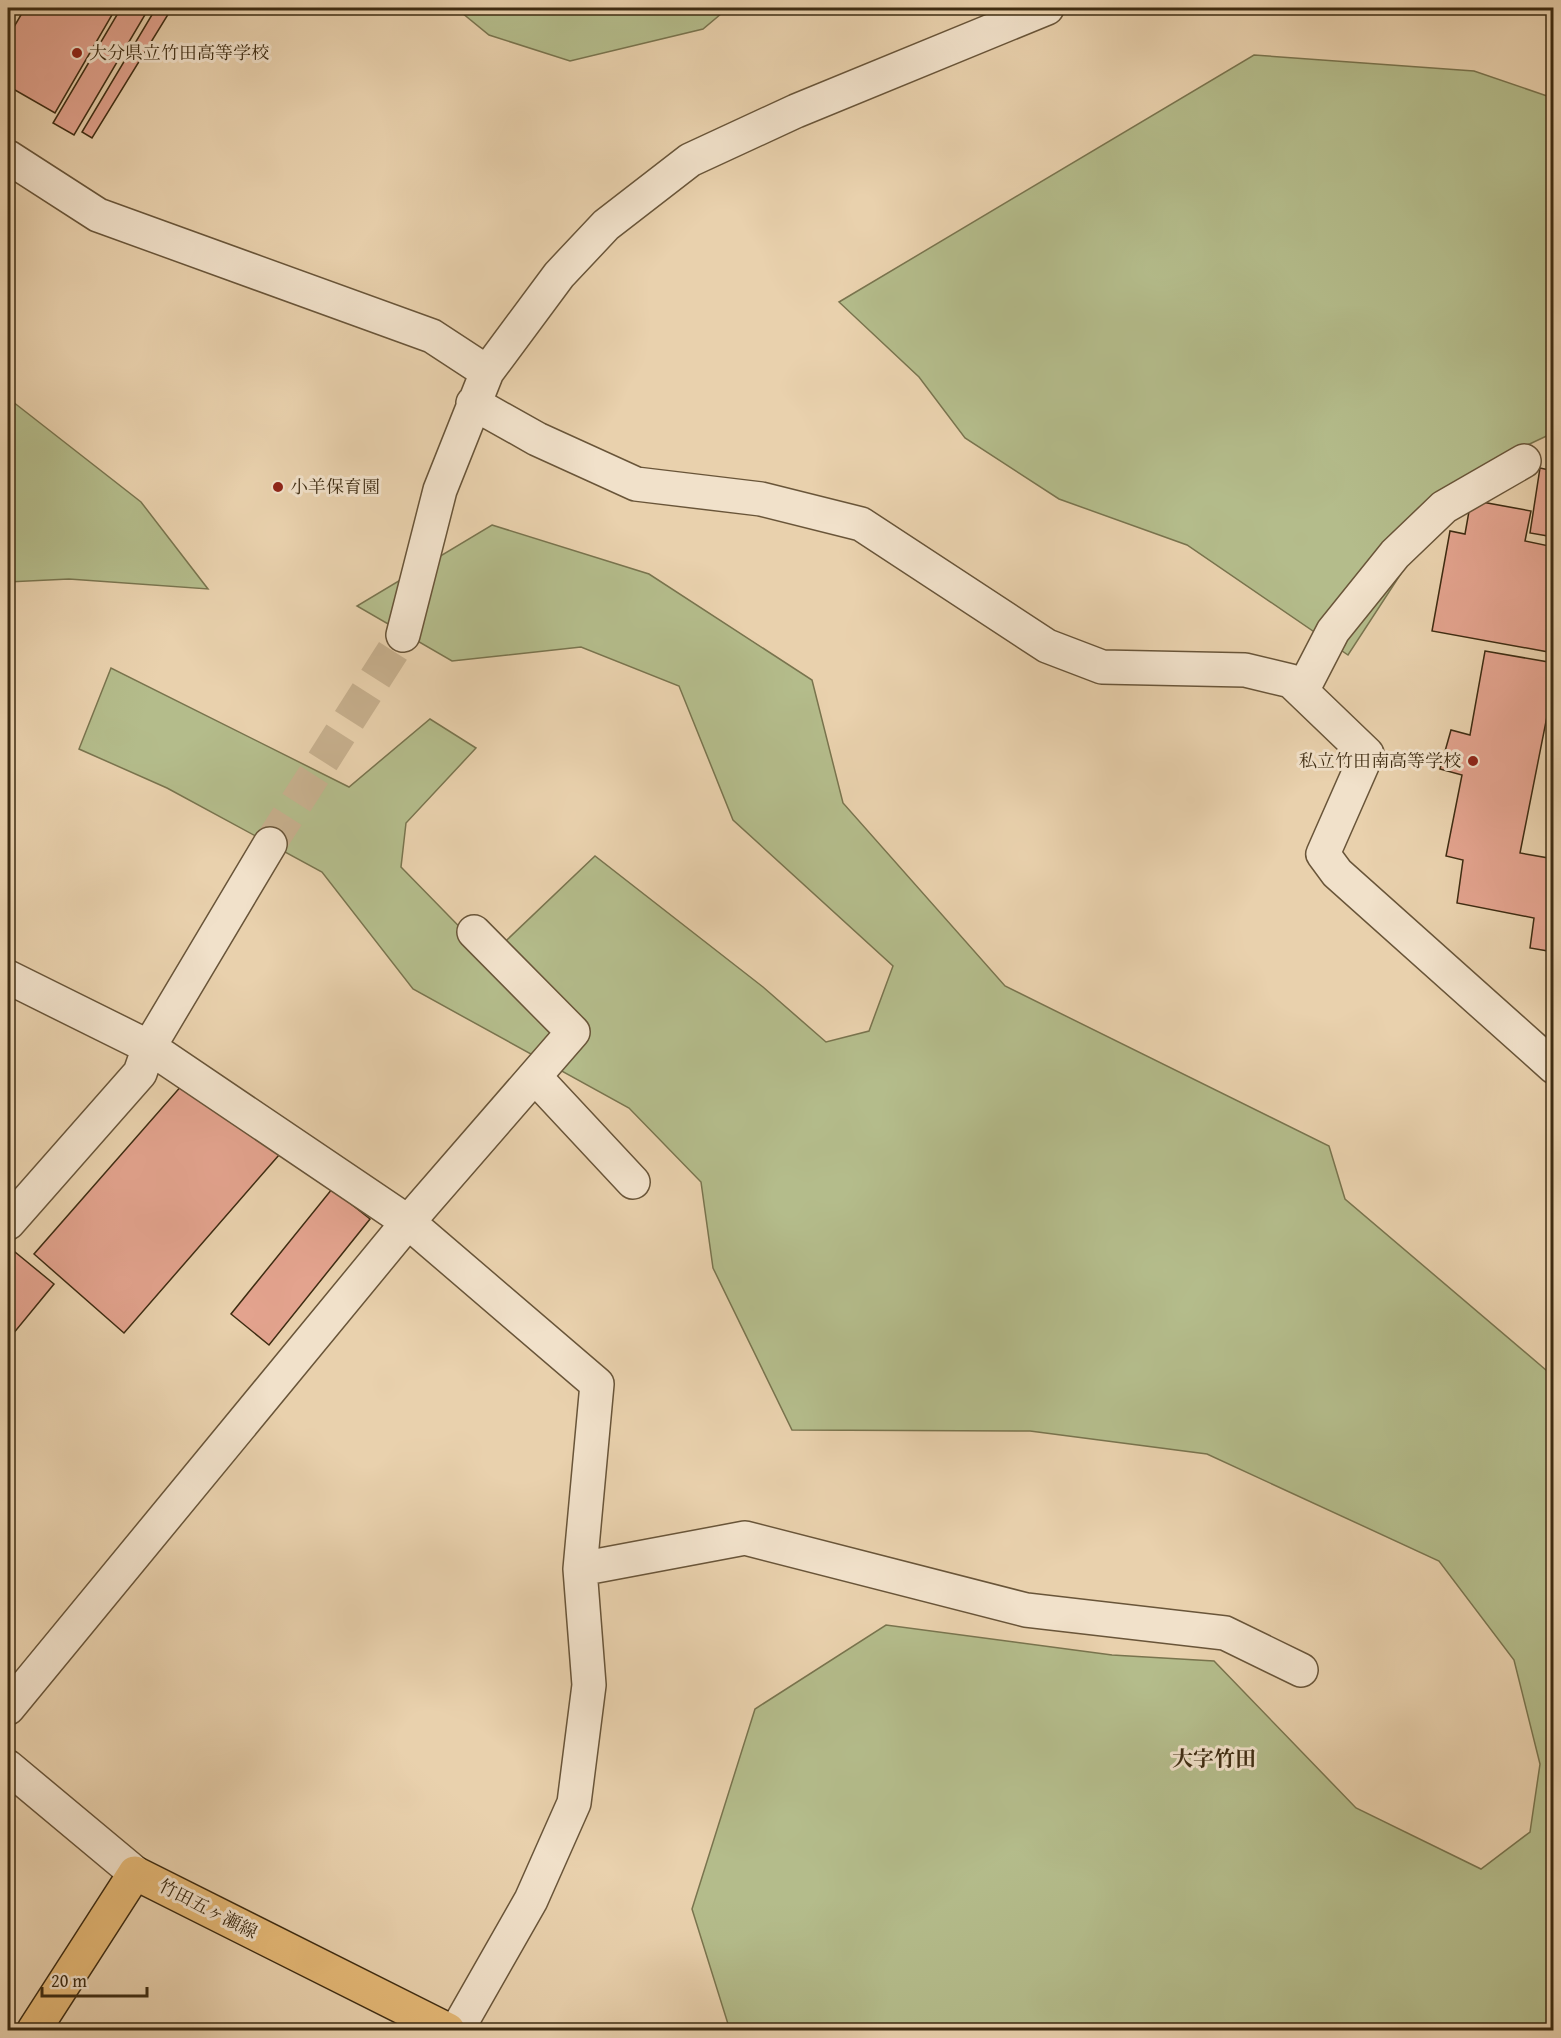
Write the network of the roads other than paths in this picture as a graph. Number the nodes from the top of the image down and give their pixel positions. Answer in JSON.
{"nodes":[{"id":1,"x":1047,"y":8,"type":"edge"},
{"id":2,"x":8,"y":158,"type":"edge"},
{"id":3,"x":487,"y":372,"type":"junction"},
{"id":4,"x":473,"y":404,"type":"junction"},
{"id":5,"x":1524,"y":462,"type":"dead end"},
{"id":6,"x":403,"y":635,"type":"tunnel mouth"},
{"id":7,"x":1302,"y":691,"type":"junction"},
{"id":8,"x":270,"y":844,"type":"tunnel mouth"},
{"id":9,"x":474,"y":932,"type":"dead end"},
{"id":10,"x":8,"y":976,"type":"edge"},
{"id":11,"x":149,"y":1047,"type":"junction"},
{"id":12,"x":1554,"y":1067,"type":"edge"},
{"id":13,"x":535,"y":1077,"type":"junction"},
{"id":14,"x":633,"y":1182,"type":"dead end"},
{"id":15,"x":408,"y":1222,"type":"junction"},
{"id":16,"x":8,"y":1223,"type":"edge"},
{"id":17,"x":580,"y":1569,"type":"junction"},
{"id":18,"x":1301,"y":1670,"type":"dead end"},
{"id":19,"x":8,"y":1708,"type":"edge"},
{"id":20,"x":8,"y":1767,"type":"edge"},
{"id":21,"x":135,"y":1873,"type":"junction"},
{"id":22,"x":34,"y":2031,"type":"edge"},
{"id":23,"x":448,"y":2031,"type":"edge"},
{"id":24,"x":457,"y":2031,"type":"edge"}],
"edges":[{"from":1,"to":3,"type":"street"},
{"from":2,"to":3,"type":"street"},
{"from":3,"to":4,"type":"street"},
{"from":4,"to":6,"type":"street"},
{"from":4,"to":7,"type":"street"},
{"from":5,"to":7,"type":"street"},
{"from":7,"to":12,"type":"street"},
{"from":8,"to":11,"type":"street"},
{"from":9,"to":13,"type":"street"},
{"from":10,"to":11,"type":"street"},
{"from":11,"to":15,"type":"street"},
{"from":11,"to":16,"type":"street"},
{"from":13,"to":14,"type":"street"},
{"from":13,"to":15,"type":"street"},
{"from":15,"to":17,"type":"street"},
{"from":15,"to":19,"type":"street"},
{"from":17,"to":18,"type":"street"},
{"from":17,"to":24,"type":"street"},
{"from":20,"to":21,"type":"street"},
{"from":21,"to":22,"type":"main road"},
{"from":21,"to":23,"type":"main road","name":"竹田五ヶ瀬線"}]}
